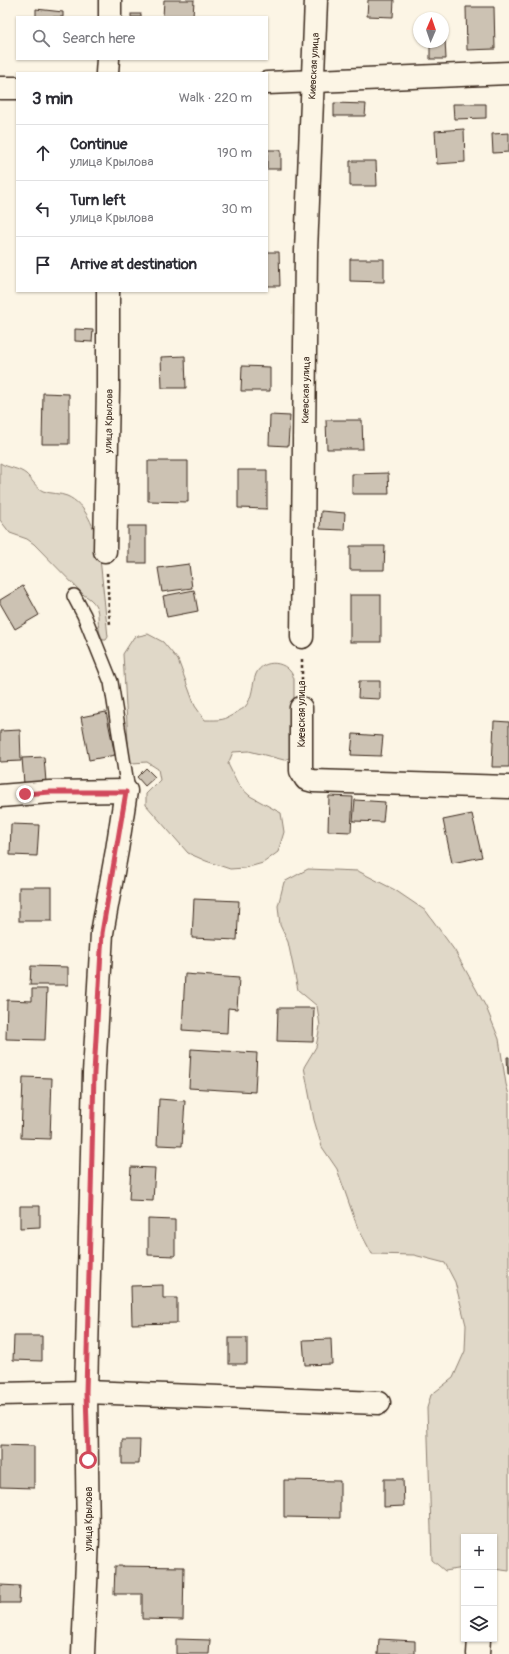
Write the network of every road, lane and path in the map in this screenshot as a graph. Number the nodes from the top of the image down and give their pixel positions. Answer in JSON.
{"nodes":[{"id":1,"x":110,"y":0,"type":"edge"},
{"id":2,"x":316,"y":0,"type":"edge"},
{"id":3,"x":110,"y":16,"type":"edge"},
{"id":4,"x":108,"y":60,"type":"edge"},
{"id":5,"x":107,"y":72,"type":"edge"},
{"id":6,"x":509,"y":73,"type":"edge"},
{"id":7,"x":312,"y":81,"type":"junction"},
{"id":8,"x":268,"y":83,"type":"edge"},
{"id":9,"x":0,"y":88,"type":"edge"},
{"id":10,"x":16,"y":88,"type":"edge"},
{"id":11,"x":108,"y":292,"type":"edge"},
{"id":12,"x":105,"y":551,"type":"joint"},
{"id":13,"x":74,"y":596,"type":"dead end"},
{"id":14,"x":109,"y":615,"type":"dead end"},
{"id":15,"x":302,"y":637,"type":"joint"},
{"id":16,"x":302,"y":708,"type":"joint"},
{"id":17,"x":509,"y":787,"type":"edge"},
{"id":18,"x":126,"y":792,"type":"junction"},
{"id":19,"x":0,"y":796,"type":"edge"},
{"id":20,"x":86,"y":1392,"type":"junction"},
{"id":21,"x":0,"y":1394,"type":"edge"},
{"id":22,"x":379,"y":1403,"type":"dead end"},
{"id":23,"x":479,"y":1642,"type":"edge"},
{"id":24,"x":83,"y":1654,"type":"edge"},
{"id":25,"x":478,"y":1654,"type":"edge"}],
"edges":[{"from":1,"to":3,"type":"street"},
{"from":2,"to":7,"type":"street","name":"Киевская улица"},
{"from":4,"to":5,"type":"street"},
{"from":6,"to":7,"type":"street"},
{"from":7,"to":8,"type":"street"},
{"from":7,"to":15,"type":"street","name":"Киевская улица"},
{"from":9,"to":10,"type":"street"},
{"from":11,"to":12,"type":"street","name":"улица Крылова"},
{"from":12,"to":14,"type":"path"},
{"from":13,"to":18,"type":"lane"},
{"from":15,"to":16,"type":"path","name":"Киевская улица"},
{"from":16,"to":17,"type":"street","name":"Киевская улица"},
{"from":18,"to":19,"type":"street"},
{"from":18,"to":20,"type":"street","name":"улица Крылова"},
{"from":20,"to":21,"type":"street"},
{"from":20,"to":22,"type":"street"},
{"from":20,"to":24,"type":"street","name":"улица Крылова"},
{"from":23,"to":25,"type":"street"}]}
